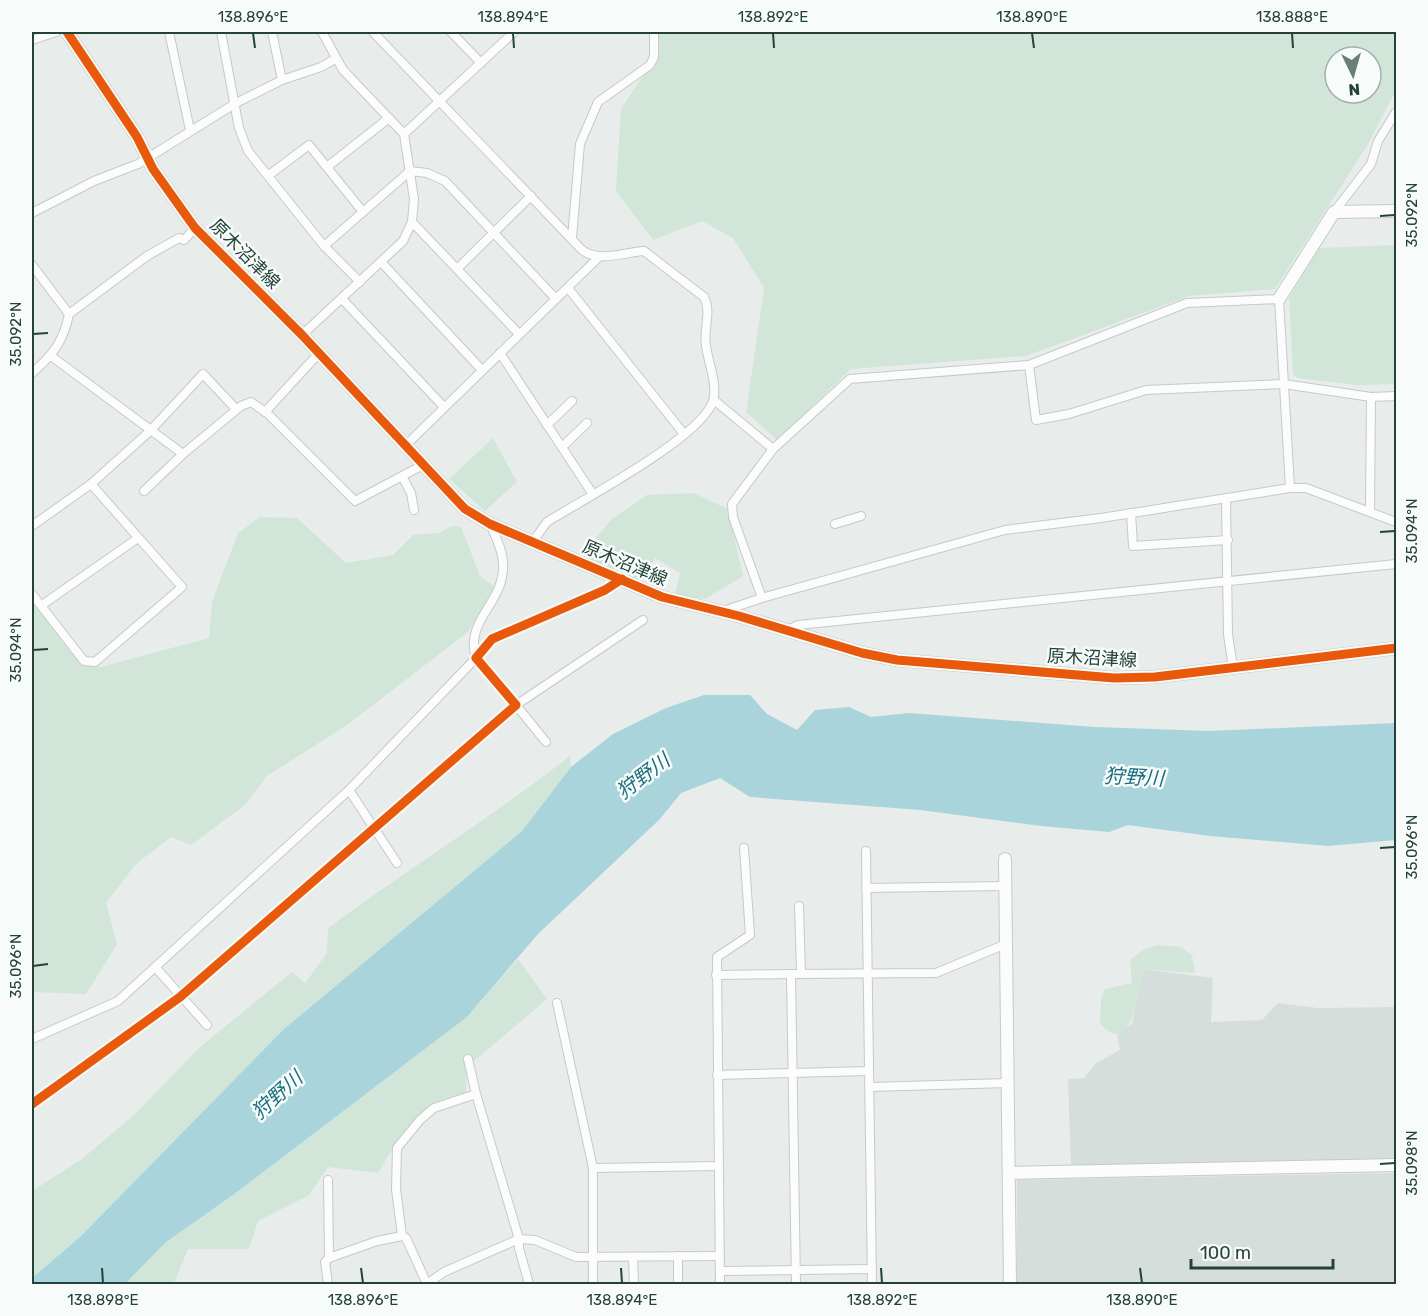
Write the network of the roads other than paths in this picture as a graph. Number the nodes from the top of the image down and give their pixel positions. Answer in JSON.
{"nodes":[{"id":1,"x":56,"y":32,"type":"edge"},
{"id":2,"x":67,"y":32,"type":"edge"},
{"id":3,"x":169,"y":32,"type":"edge"},
{"id":4,"x":221,"y":32,"type":"edge"},
{"id":5,"x":272,"y":32,"type":"edge"},
{"id":6,"x":322,"y":32,"type":"edge"},
{"id":7,"x":373,"y":32,"type":"edge"},
{"id":8,"x":451,"y":32,"type":"edge"},
{"id":9,"x":514,"y":32,"type":"edge"},
{"id":10,"x":654,"y":32,"type":"edge"},
{"id":11,"x":32,"y":40,"type":"edge"},
{"id":12,"x":335,"y":58,"type":"junction"},
{"id":13,"x":482,"y":63,"type":"junction"},
{"id":14,"x":282,"y":80,"type":"junction"},
{"id":15,"x":440,"y":101,"type":"junction"},
{"id":16,"x":236,"y":103,"type":"junction"},
{"id":17,"x":1396,"y":112,"type":"edge"},
{"id":18,"x":389,"y":118,"type":"junction"},
{"id":19,"x":190,"y":130,"type":"junction"},
{"id":20,"x":404,"y":134,"type":"junction"},
{"id":21,"x":147,"y":159,"type":"junction"},
{"id":22,"x":327,"y":167,"type":"junction"},
{"id":23,"x":410,"y":171,"type":"junction"},
{"id":24,"x":269,"y":175,"type":"junction"},
{"id":25,"x":531,"y":196,"type":"junction"},
{"id":26,"x":1396,"y":211,"type":"edge"},
{"id":27,"x":363,"y":212,"type":"junction"},
{"id":28,"x":1334,"y":212,"type":"junction"},
{"id":29,"x":32,"y":213,"type":"edge"},
{"id":30,"x":412,"y":222,"type":"junction"},
{"id":31,"x":195,"y":228,"type":"junction"},
{"id":32,"x":494,"y":232,"type":"junction"},
{"id":33,"x":572,"y":238,"type":"junction"},
{"id":34,"x":324,"y":246,"type":"junction"},
{"id":35,"x":599,"y":256,"type":"junction"},
{"id":36,"x":382,"y":263,"type":"junction"},
{"id":37,"x":32,"y":266,"type":"edge"},
{"id":38,"x":457,"y":269,"type":"junction"},
{"id":39,"x":360,"y":282,"type":"junction"},
{"id":40,"x":568,"y":288,"type":"junction"},
{"id":41,"x":342,"y":299,"type":"junction"},
{"id":42,"x":556,"y":299,"type":"junction"},
{"id":43,"x":1279,"y":299,"type":"junction"},
{"id":44,"x":69,"y":314,"type":"junction"},
{"id":45,"x":519,"y":334,"type":"junction"},
{"id":46,"x":302,"y":335,"type":"junction"},
{"id":47,"x":319,"y":353,"type":"junction"},
{"id":48,"x":500,"y":353,"type":"junction"},
{"id":49,"x":51,"y":356,"type":"junction"},
{"id":50,"x":1029,"y":365,"type":"junction"},
{"id":51,"x":482,"y":370,"type":"junction"},
{"id":52,"x":32,"y":373,"type":"edge"},
{"id":53,"x":1284,"y":384,"type":"junction"},
{"id":54,"x":1396,"y":396,"type":"edge"},
{"id":55,"x":1371,"y":397,"type":"junction"},
{"id":56,"x":714,"y":400,"type":"junction"},
{"id":57,"x":572,"y":401,"type":"dead end"},
{"id":58,"x":444,"y":407,"type":"junction"},
{"id":59,"x":236,"y":409,"type":"junction"},
{"id":60,"x":265,"y":412,"type":"junction"},
{"id":61,"x":587,"y":423,"type":"dead end"},
{"id":62,"x":547,"y":424,"type":"junction"},
{"id":63,"x":150,"y":431,"type":"junction"},
{"id":64,"x":684,"y":434,"type":"junction"},
{"id":65,"x":405,"y":446,"type":"junction"},
{"id":66,"x":562,"y":447,"type":"junction"},
{"id":67,"x":773,"y":449,"type":"junction"},
{"id":68,"x":183,"y":454,"type":"junction"},
{"id":69,"x":423,"y":465,"type":"junction"},
{"id":70,"x":402,"y":476,"type":"junction"},
{"id":71,"x":91,"y":484,"type":"junction"},
{"id":72,"x":1290,"y":488,"type":"junction"},
{"id":73,"x":144,"y":491,"type":"dead end"},
{"id":74,"x":592,"y":493,"type":"junction"},
{"id":75,"x":1226,"y":498,"type":"junction"},
{"id":76,"x":414,"y":510,"type":"dead end"},
{"id":77,"x":1370,"y":511,"type":"junction"},
{"id":78,"x":1131,"y":513,"type":"junction"},
{"id":79,"x":861,"y":516,"type":"dead end"},
{"id":80,"x":1396,"y":522,"type":"edge"},
{"id":81,"x":490,"y":524,"type":"junction"},
{"id":82,"x":835,"y":524,"type":"dead end"},
{"id":83,"x":32,"y":526,"type":"edge"},
{"id":84,"x":138,"y":538,"type":"junction"},
{"id":85,"x":1228,"y":540,"type":"junction"},
{"id":86,"x":533,"y":541,"type":"junction"},
{"id":87,"x":1396,"y":564,"type":"edge"},
{"id":88,"x":622,"y":579,"type":"junction"},
{"id":89,"x":1229,"y":580,"type":"junction"},
{"id":90,"x":32,"y":594,"type":"edge"},
{"id":91,"x":762,"y":597,"type":"junction"},
{"id":92,"x":42,"y":605,"type":"junction"},
{"id":93,"x":720,"y":612,"type":"junction"},
{"id":94,"x":643,"y":620,"type":"dead end"},
{"id":95,"x":788,"y":630,"type":"junction"},
{"id":96,"x":1396,"y":648,"type":"edge"},
{"id":97,"x":476,"y":658,"type":"junction"},
{"id":98,"x":1233,"y":668,"type":"junction"},
{"id":99,"x":516,"y":705,"type":"junction"},
{"id":100,"x":546,"y":742,"type":"dead end"},
{"id":101,"x":349,"y":790,"type":"junction"},
{"id":102,"x":375,"y":829,"type":"junction"},
{"id":103,"x":744,"y":849,"type":"dead end"},
{"id":104,"x":866,"y":851,"type":"dead end"},
{"id":105,"x":1005,"y":859,"type":"dead end"},
{"id":106,"x":398,"y":862,"type":"dead end"},
{"id":107,"x":1005,"y":886,"type":"junction"},
{"id":108,"x":866,"y":888,"type":"junction"},
{"id":109,"x":799,"y":906,"type":"dead end"},
{"id":110,"x":1006,"y":944,"type":"junction"},
{"id":111,"x":155,"y":967,"type":"junction"},
{"id":112,"x":866,"y":973,"type":"junction"},
{"id":113,"x":791,"y":974,"type":"junction"},
{"id":114,"x":801,"y":974,"type":"junction"},
{"id":115,"x":716,"y":975,"type":"junction"},
{"id":116,"x":180,"y":997,"type":"junction"},
{"id":117,"x":557,"y":1003,"type":"dead end"},
{"id":118,"x":207,"y":1025,"type":"dead end"},
{"id":119,"x":32,"y":1039,"type":"edge"},
{"id":120,"x":468,"y":1059,"type":"dead end"},
{"id":121,"x":869,"y":1071,"type":"junction"},
{"id":122,"x":793,"y":1074,"type":"junction"},
{"id":123,"x":717,"y":1075,"type":"junction"},
{"id":124,"x":1008,"y":1083,"type":"junction"},
{"id":125,"x":870,"y":1087,"type":"junction"},
{"id":126,"x":476,"y":1094,"type":"junction"},
{"id":127,"x":32,"y":1104,"type":"edge"},
{"id":128,"x":1396,"y":1165,"type":"edge"},
{"id":129,"x":719,"y":1166,"type":"junction"},
{"id":130,"x":593,"y":1168,"type":"junction"},
{"id":131,"x":1009,"y":1173,"type":"junction"},
{"id":132,"x":328,"y":1180,"type":"dead end"},
{"id":133,"x":402,"y":1236,"type":"junction"},
{"id":134,"x":519,"y":1239,"type":"junction"},
{"id":135,"x":678,"y":1256,"type":"junction"},
{"id":136,"x":720,"y":1256,"type":"junction"},
{"id":137,"x":592,"y":1257,"type":"junction"},
{"id":138,"x":633,"y":1257,"type":"junction"},
{"id":139,"x":329,"y":1258,"type":"junction"},
{"id":140,"x":872,"y":1269,"type":"junction"},
{"id":141,"x":720,"y":1271,"type":"junction"},
{"id":142,"x":796,"y":1271,"type":"junction"},
{"id":143,"x":328,"y":1284,"type":"edge"},
{"id":144,"x":427,"y":1284,"type":"edge"},
{"id":145,"x":529,"y":1284,"type":"edge"},
{"id":146,"x":593,"y":1284,"type":"edge"},
{"id":147,"x":634,"y":1284,"type":"edge"},
{"id":148,"x":678,"y":1284,"type":"edge"},
{"id":149,"x":720,"y":1284,"type":"edge"},
{"id":150,"x":796,"y":1284,"type":"edge"},
{"id":151,"x":872,"y":1284,"type":"edge"},
{"id":152,"x":1010,"y":1284,"type":"edge"}],
"edges":[{"from":1,"to":11,"type":"street"},
{"from":2,"to":21,"type":"main road","name":"原木沼津線"},
{"from":3,"to":19,"type":"street"},
{"from":4,"to":16,"type":"street"},
{"from":5,"to":14,"type":"street"},
{"from":6,"to":12,"type":"street"},
{"from":7,"to":15,"type":"street"},
{"from":8,"to":13,"type":"street"},
{"from":9,"to":13,"type":"street"},
{"from":10,"to":33,"type":"street"},
{"from":12,"to":14,"type":"street"},
{"from":12,"to":18,"type":"street"},
{"from":13,"to":15,"type":"street"},
{"from":14,"to":16,"type":"street"},
{"from":15,"to":20,"type":"street"},
{"from":15,"to":25,"type":"street"},
{"from":16,"to":19,"type":"street"},
{"from":16,"to":24,"type":"street"},
{"from":17,"to":28,"type":"street"},
{"from":18,"to":20,"type":"street"},
{"from":18,"to":22,"type":"street"},
{"from":19,"to":21,"type":"street"},
{"from":20,"to":23,"type":"street"},
{"from":21,"to":29,"type":"street"},
{"from":21,"to":31,"type":"main road","name":"原木沼津線"},
{"from":22,"to":24,"type":"street"},
{"from":22,"to":27,"type":"street"},
{"from":23,"to":27,"type":"street"},
{"from":23,"to":30,"type":"street"},
{"from":23,"to":32,"type":"street"},
{"from":24,"to":34,"type":"street"},
{"from":25,"to":32,"type":"street"},
{"from":25,"to":33,"type":"street"},
{"from":26,"to":28,"type":"main road"},
{"from":27,"to":34,"type":"street"},
{"from":28,"to":43,"type":"main road"},
{"from":30,"to":36,"type":"street"},
{"from":30,"to":38,"type":"street"},
{"from":31,"to":44,"type":"street"},
{"from":31,"to":46,"type":"main road","name":"原木沼津線"},
{"from":32,"to":38,"type":"street"},
{"from":32,"to":42,"type":"street"},
{"from":33,"to":35,"type":"street"},
{"from":34,"to":39,"type":"street"},
{"from":35,"to":40,"type":"street"},
{"from":35,"to":56,"type":"street"},
{"from":36,"to":39,"type":"street"},
{"from":36,"to":51,"type":"street"},
{"from":37,"to":44,"type":"street"},
{"from":38,"to":45,"type":"street"},
{"from":39,"to":41,"type":"street"},
{"from":40,"to":42,"type":"street"},
{"from":40,"to":64,"type":"street"},
{"from":41,"to":46,"type":"street"},
{"from":41,"to":58,"type":"street"},
{"from":42,"to":45,"type":"street"},
{"from":43,"to":50,"type":"street"},
{"from":43,"to":53,"type":"street"},
{"from":44,"to":49,"type":"street"},
{"from":45,"to":48,"type":"street"},
{"from":46,"to":47,"type":"main road","name":"原木沼津線"},
{"from":47,"to":60,"type":"street"},
{"from":47,"to":65,"type":"main road","name":"原木沼津線"},
{"from":48,"to":51,"type":"street"},
{"from":48,"to":62,"type":"street"},
{"from":49,"to":52,"type":"street"},
{"from":49,"to":63,"type":"street"},
{"from":50,"to":53,"type":"street"},
{"from":50,"to":67,"type":"street"},
{"from":51,"to":58,"type":"street"},
{"from":53,"to":55,"type":"street"},
{"from":53,"to":72,"type":"street"},
{"from":54,"to":55,"type":"street"},
{"from":55,"to":77,"type":"street"},
{"from":56,"to":64,"type":"street"},
{"from":56,"to":67,"type":"street"},
{"from":57,"to":62,"type":"street"},
{"from":58,"to":65,"type":"street"},
{"from":59,"to":60,"type":"street"},
{"from":59,"to":63,"type":"street"},
{"from":59,"to":68,"type":"street"},
{"from":60,"to":70,"type":"street"},
{"from":61,"to":66,"type":"street"},
{"from":62,"to":66,"type":"street"},
{"from":63,"to":68,"type":"street"},
{"from":63,"to":71,"type":"street"},
{"from":64,"to":74,"type":"street"},
{"from":65,"to":69,"type":"main road","name":"原木沼津線"},
{"from":66,"to":74,"type":"street"},
{"from":67,"to":91,"type":"street"},
{"from":68,"to":73,"type":"street"},
{"from":69,"to":70,"type":"street"},
{"from":69,"to":81,"type":"main road","name":"原木沼津線"},
{"from":70,"to":76,"type":"street"},
{"from":71,"to":83,"type":"street"},
{"from":71,"to":84,"type":"street"},
{"from":72,"to":75,"type":"street"},
{"from":72,"to":77,"type":"street"},
{"from":74,"to":86,"type":"street"},
{"from":75,"to":78,"type":"street"},
{"from":75,"to":85,"type":"street"},
{"from":77,"to":80,"type":"street"},
{"from":78,"to":85,"type":"street"},
{"from":78,"to":91,"type":"street"},
{"from":79,"to":82,"type":"street"},
{"from":81,"to":86,"type":"main road","name":"原木沼津線"},
{"from":81,"to":97,"type":"street"},
{"from":84,"to":92,"type":"street"},
{"from":84,"to":92,"type":"street"},
{"from":85,"to":89,"type":"street"},
{"from":86,"to":88,"type":"main road","name":"原木沼津線"},
{"from":87,"to":89,"type":"street"},
{"from":88,"to":93,"type":"main road","name":"原木沼津線"},
{"from":88,"to":97,"type":"street"},
{"from":89,"to":95,"type":"street"},
{"from":89,"to":98,"type":"street"},
{"from":90,"to":92,"type":"street"},
{"from":91,"to":93,"type":"street"},
{"from":93,"to":95,"type":"main road","name":"原木沼津線"},
{"from":94,"to":99,"type":"street"},
{"from":95,"to":98,"type":"main road","name":"原木沼津線"},
{"from":96,"to":98,"type":"main road","name":"原木沼津線"},
{"from":97,"to":99,"type":"street"},
{"from":97,"to":101,"type":"street"},
{"from":99,"to":100,"type":"street"},
{"from":99,"to":102,"type":"street"},
{"from":101,"to":102,"type":"street"},
{"from":101,"to":111,"type":"street"},
{"from":102,"to":106,"type":"street"},
{"from":102,"to":116,"type":"street"},
{"from":103,"to":115,"type":"street"},
{"from":104,"to":108,"type":"street"},
{"from":105,"to":107,"type":"main road"},
{"from":107,"to":108,"type":"street"},
{"from":107,"to":110,"type":"main road"},
{"from":108,"to":112,"type":"street"},
{"from":109,"to":114,"type":"street"},
{"from":110,"to":112,"type":"street"},
{"from":110,"to":124,"type":"main road"},
{"from":111,"to":116,"type":"street"},
{"from":111,"to":119,"type":"street"},
{"from":112,"to":114,"type":"street"},
{"from":112,"to":121,"type":"street"},
{"from":113,"to":114,"type":"street"},
{"from":113,"to":115,"type":"street"},
{"from":113,"to":122,"type":"street"},
{"from":115,"to":123,"type":"street"},
{"from":116,"to":118,"type":"street"},
{"from":116,"to":127,"type":"street"},
{"from":117,"to":130,"type":"street"},
{"from":120,"to":126,"type":"street"},
{"from":121,"to":122,"type":"street"},
{"from":121,"to":125,"type":"street"},
{"from":122,"to":123,"type":"street"},
{"from":122,"to":142,"type":"street"},
{"from":123,"to":129,"type":"street"},
{"from":124,"to":125,"type":"street"},
{"from":124,"to":131,"type":"main road"},
{"from":125,"to":140,"type":"street"},
{"from":126,"to":133,"type":"street"},
{"from":126,"to":134,"type":"street"},
{"from":128,"to":131,"type":"main road"},
{"from":129,"to":130,"type":"street"},
{"from":129,"to":136,"type":"street"},
{"from":130,"to":137,"type":"street"},
{"from":131,"to":152,"type":"main road"},
{"from":132,"to":139,"type":"street"},
{"from":133,"to":139,"type":"street"},
{"from":133,"to":144,"type":"street"},
{"from":134,"to":137,"type":"street"},
{"from":134,"to":144,"type":"street"},
{"from":134,"to":145,"type":"street"},
{"from":135,"to":136,"type":"street"},
{"from":135,"to":138,"type":"street"},
{"from":135,"to":148,"type":"street"},
{"from":136,"to":141,"type":"street"},
{"from":137,"to":138,"type":"street"},
{"from":137,"to":146,"type":"street"},
{"from":138,"to":147,"type":"street"},
{"from":139,"to":143,"type":"street"},
{"from":140,"to":142,"type":"street"},
{"from":140,"to":151,"type":"street"},
{"from":141,"to":142,"type":"street"},
{"from":141,"to":149,"type":"street"},
{"from":142,"to":150,"type":"street"}]}
